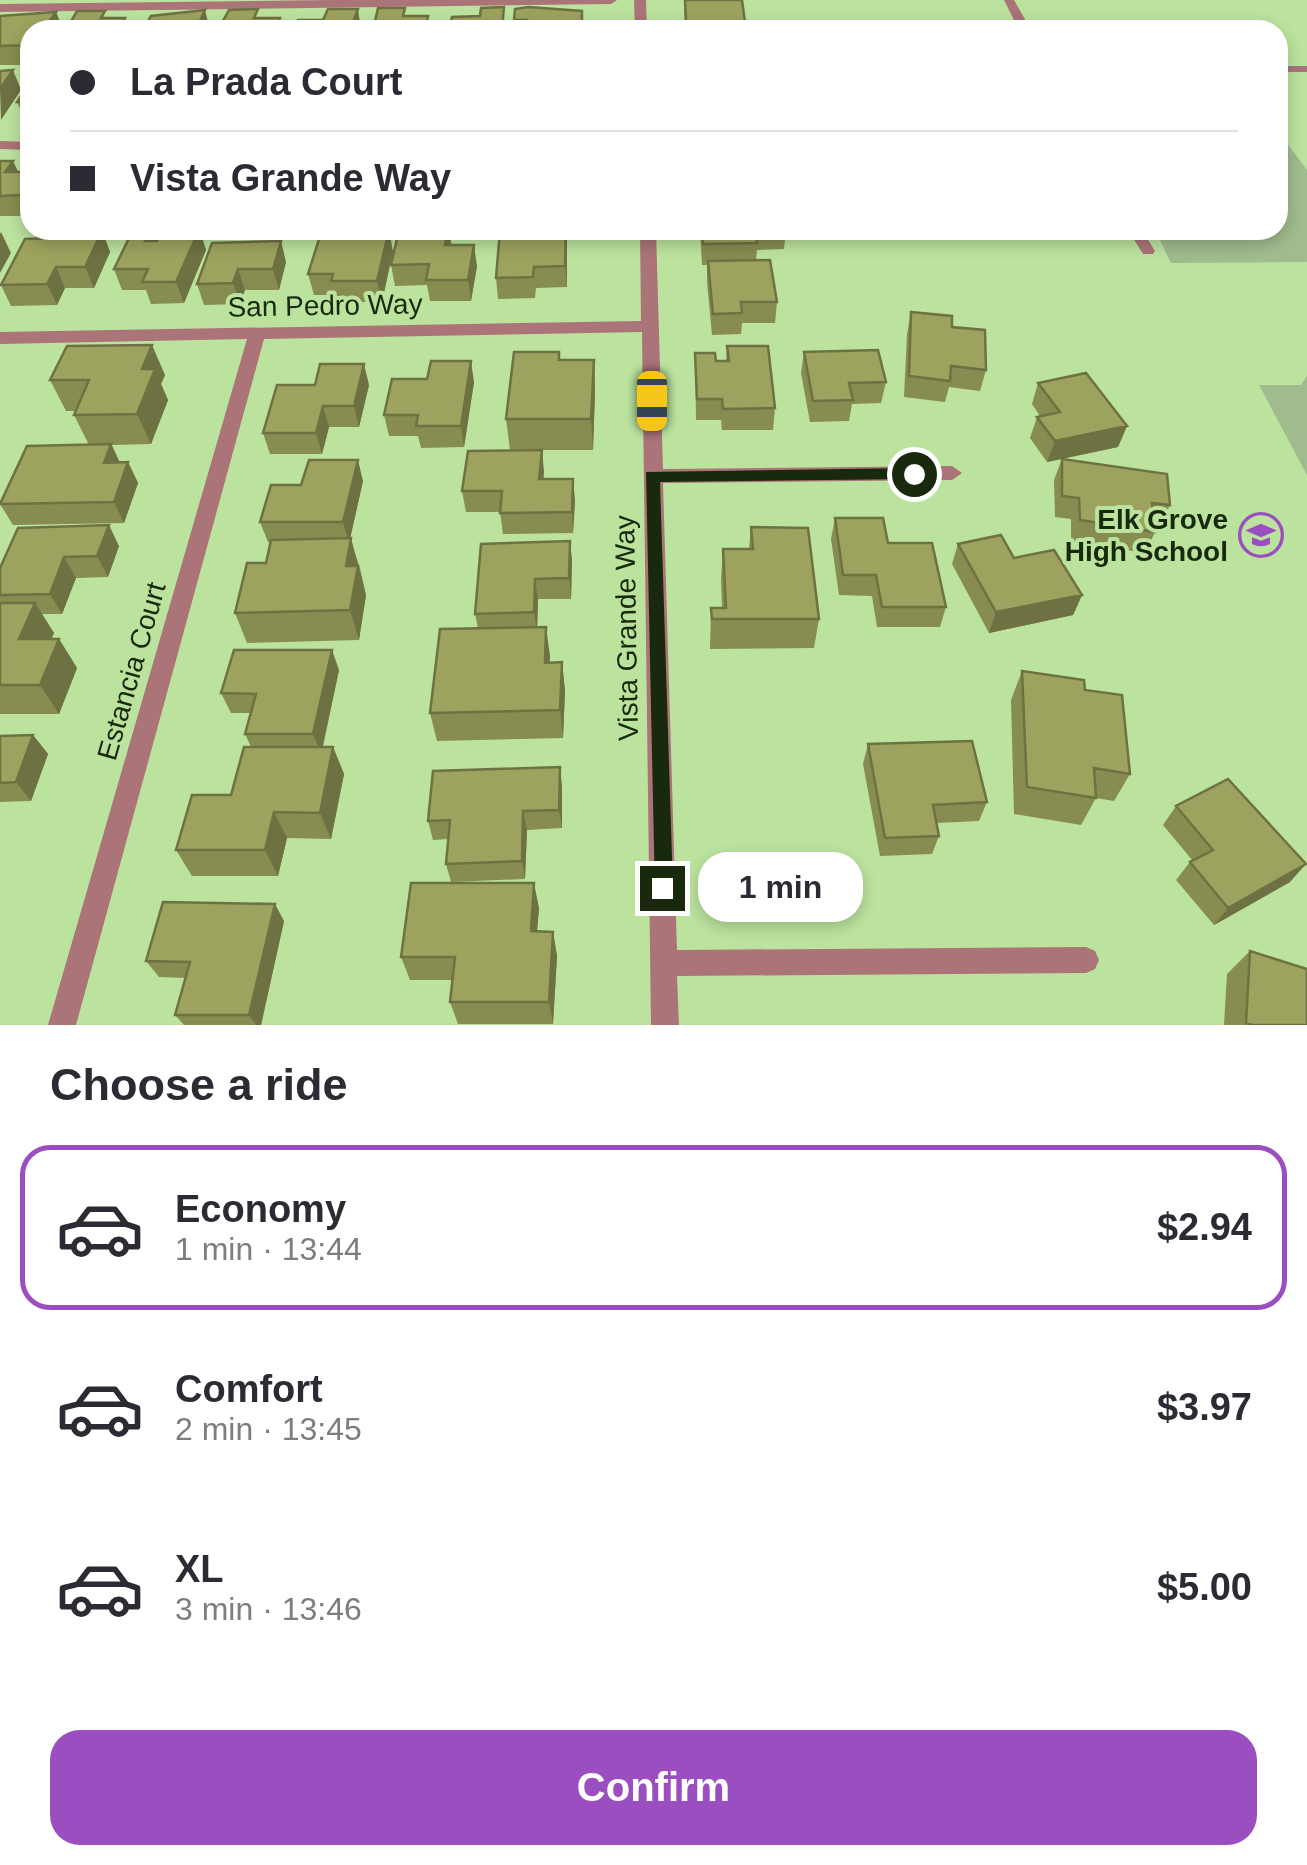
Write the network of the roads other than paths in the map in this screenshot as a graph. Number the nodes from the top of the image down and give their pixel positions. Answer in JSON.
{"nodes":[{"id":1,"x":610,"y":0,"type":"edge"},
{"id":2,"x":28,"y":4,"type":"edge"},
{"id":3,"x":0,"y":8,"type":"edge"},
{"id":4,"x":648,"y":240,"type":"edge"},
{"id":5,"x":1142,"y":240,"type":"edge"},
{"id":6,"x":1148,"y":250,"type":"dead end"},
{"id":7,"x":651,"y":326,"type":"junction"},
{"id":8,"x":258,"y":334,"type":"junction"},
{"id":9,"x":0,"y":338,"type":"edge"},
{"id":10,"x":952,"y":473,"type":"dead end"},
{"id":11,"x":652,"y":476,"type":"junction"},
{"id":12,"x":1086,"y":960,"type":"dead end"},
{"id":13,"x":664,"y":962,"type":"junction"},
{"id":14,"x":62,"y":1025,"type":"edge"},
{"id":15,"x":665,"y":1025,"type":"edge"}],
"edges":[{"from":1,"to":2,"type":"street"},
{"from":2,"to":3,"type":"street"},
{"from":4,"to":7,"type":"street","name":"Vista Grande Way"},
{"from":5,"to":6,"type":"lane"},
{"from":7,"to":8,"type":"street","name":"San Pedro Way"},
{"from":7,"to":11,"type":"street","name":"Vista Grande Way"},
{"from":8,"to":9,"type":"street","name":"San Pedro Way"},
{"from":8,"to":14,"type":"street","name":"Estancia Court"},
{"from":10,"to":11,"type":"street"},
{"from":11,"to":13,"type":"street","name":"Vista Grande Way"},
{"from":12,"to":13,"type":"street"},
{"from":13,"to":15,"type":"street","name":"Vista Grande Way"}]}
